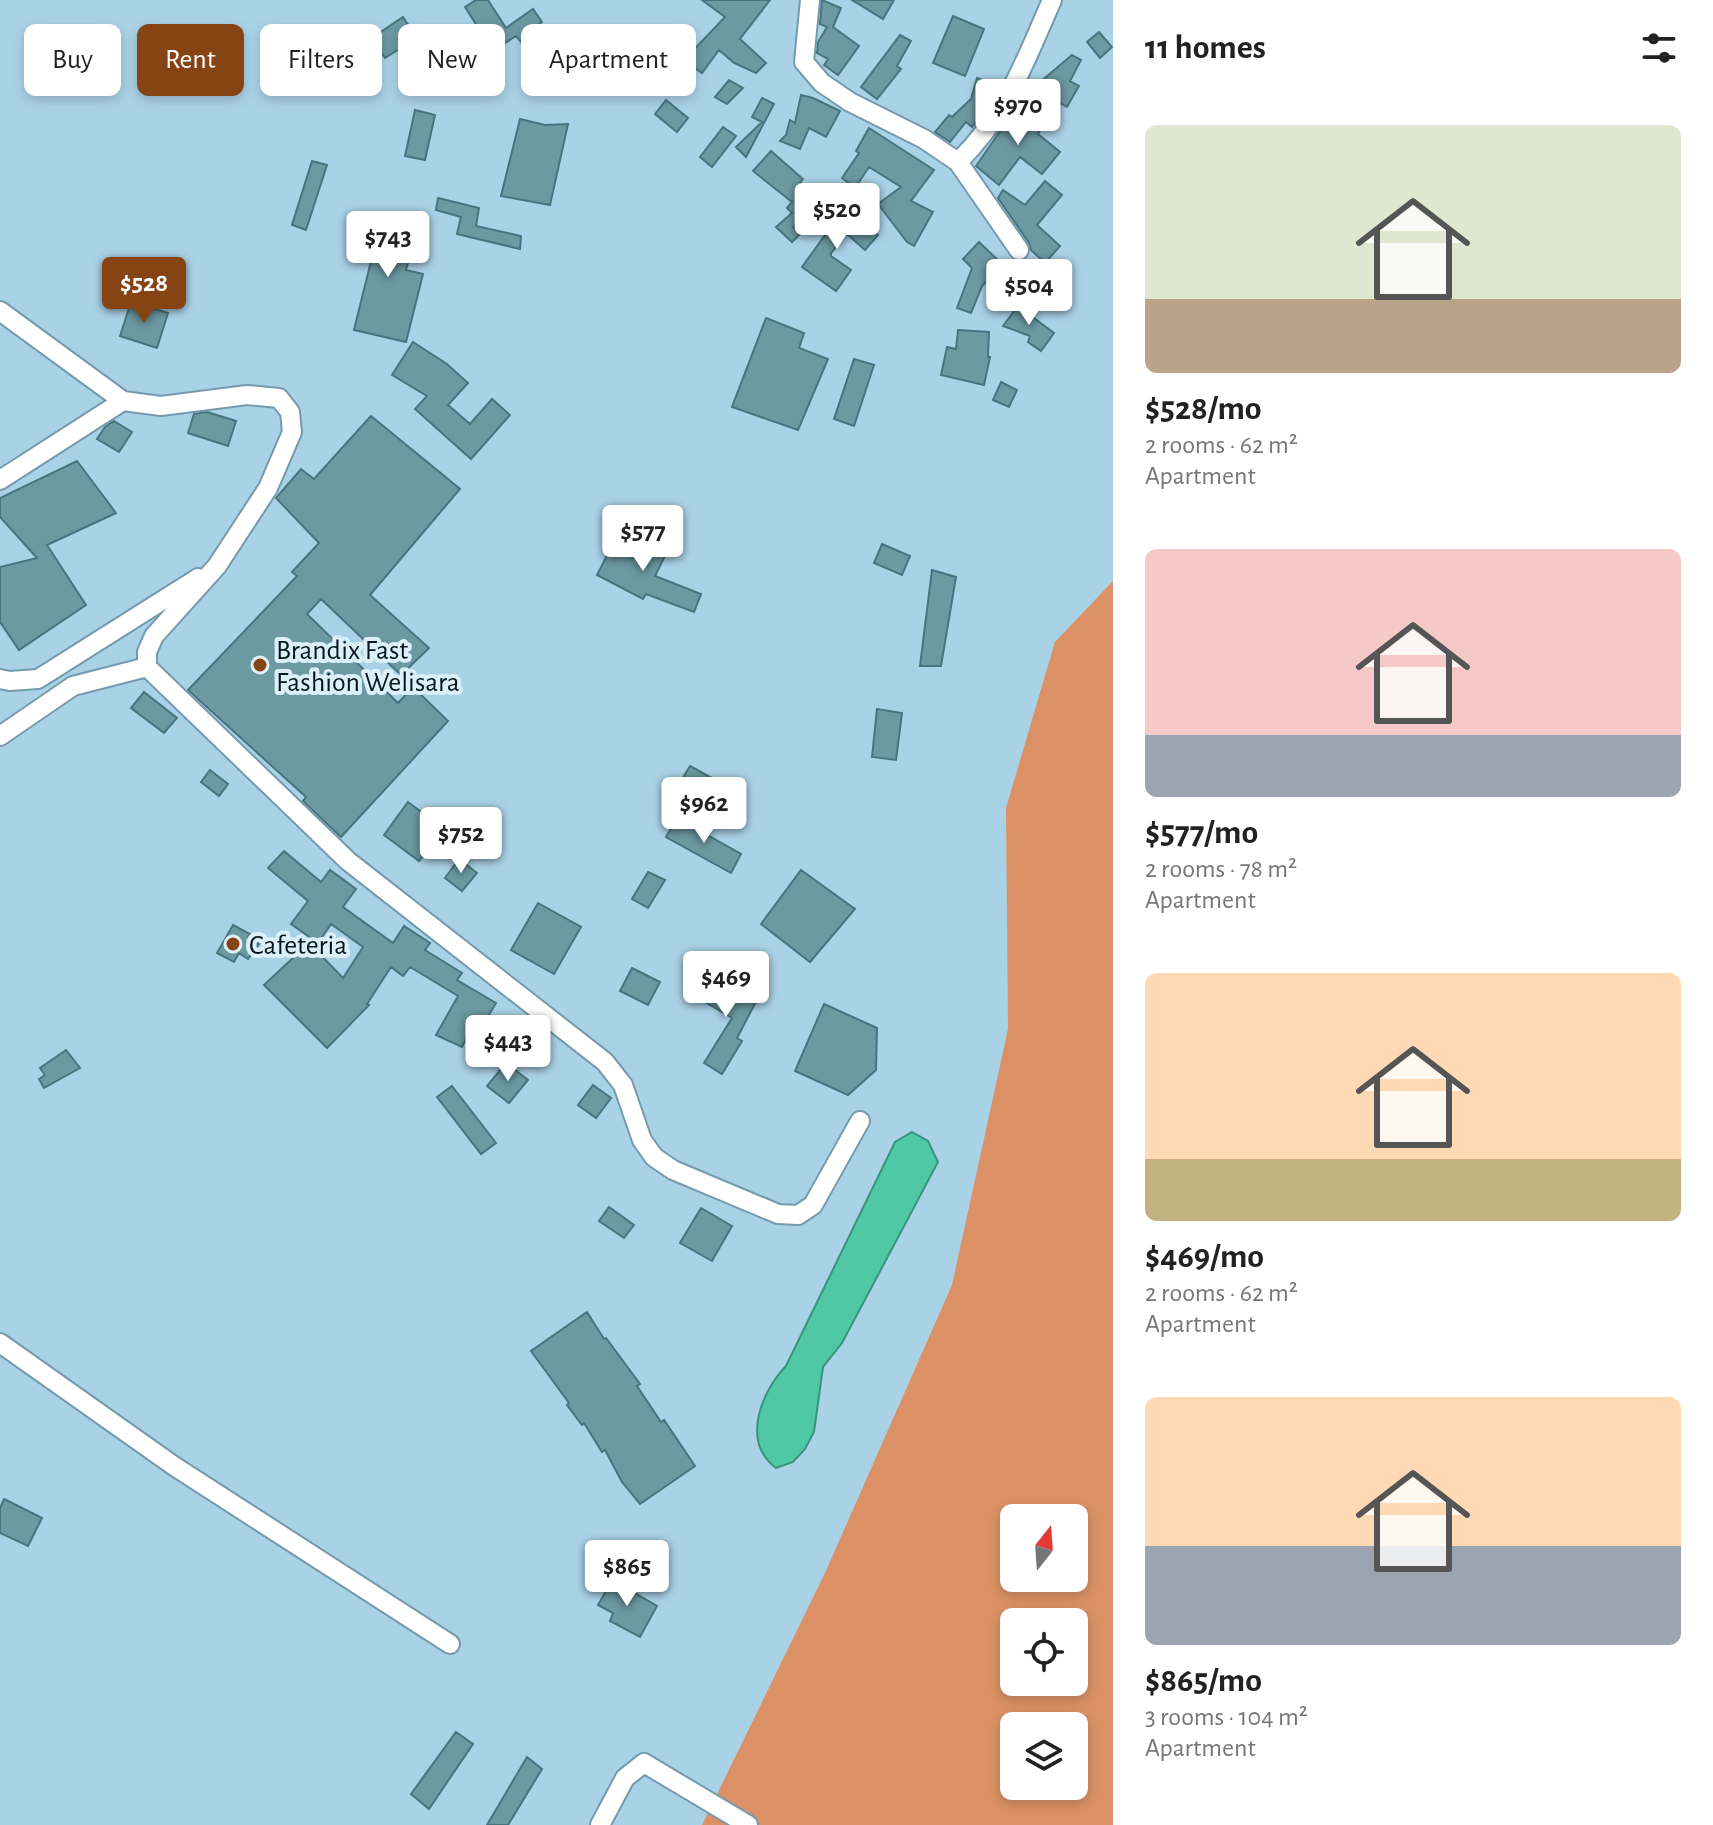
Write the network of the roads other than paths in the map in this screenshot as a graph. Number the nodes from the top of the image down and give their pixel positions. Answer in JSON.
{"nodes":[{"id":1,"x":810,"y":0,"type":"edge"},
{"id":2,"x":1052,"y":0,"type":"edge"},
{"id":3,"x":958,"y":162,"type":"junction"},
{"id":4,"x":1019,"y":250,"type":"dead end"},
{"id":5,"x":0,"y":311,"type":"edge"},
{"id":6,"x":123,"y":401,"type":"junction"},
{"id":7,"x":0,"y":480,"type":"edge"},
{"id":8,"x":217,"y":566,"type":"junction"},
{"id":9,"x":147,"y":667,"type":"junction"},
{"id":10,"x":0,"y":679,"type":"edge"},
{"id":11,"x":0,"y":736,"type":"edge"},
{"id":12,"x":860,"y":1121,"type":"dead end"},
{"id":13,"x":0,"y":1343,"type":"edge"},
{"id":14,"x":450,"y":1644,"type":"dead end"},
{"id":15,"x":600,"y":1825,"type":"edge"},
{"id":16,"x":748,"y":1825,"type":"edge"}],
"edges":[{"from":1,"to":3,"type":"street"},
{"from":2,"to":3,"type":"street"},
{"from":3,"to":4,"type":"street"},
{"from":5,"to":6,"type":"street"},
{"from":6,"to":7,"type":"street"},
{"from":6,"to":8,"type":"street"},
{"from":8,"to":9,"type":"street"},
{"from":8,"to":10,"type":"street"},
{"from":9,"to":11,"type":"street"},
{"from":9,"to":12,"type":"street"},
{"from":13,"to":14,"type":"street"},
{"from":15,"to":16,"type":"street"}]}
